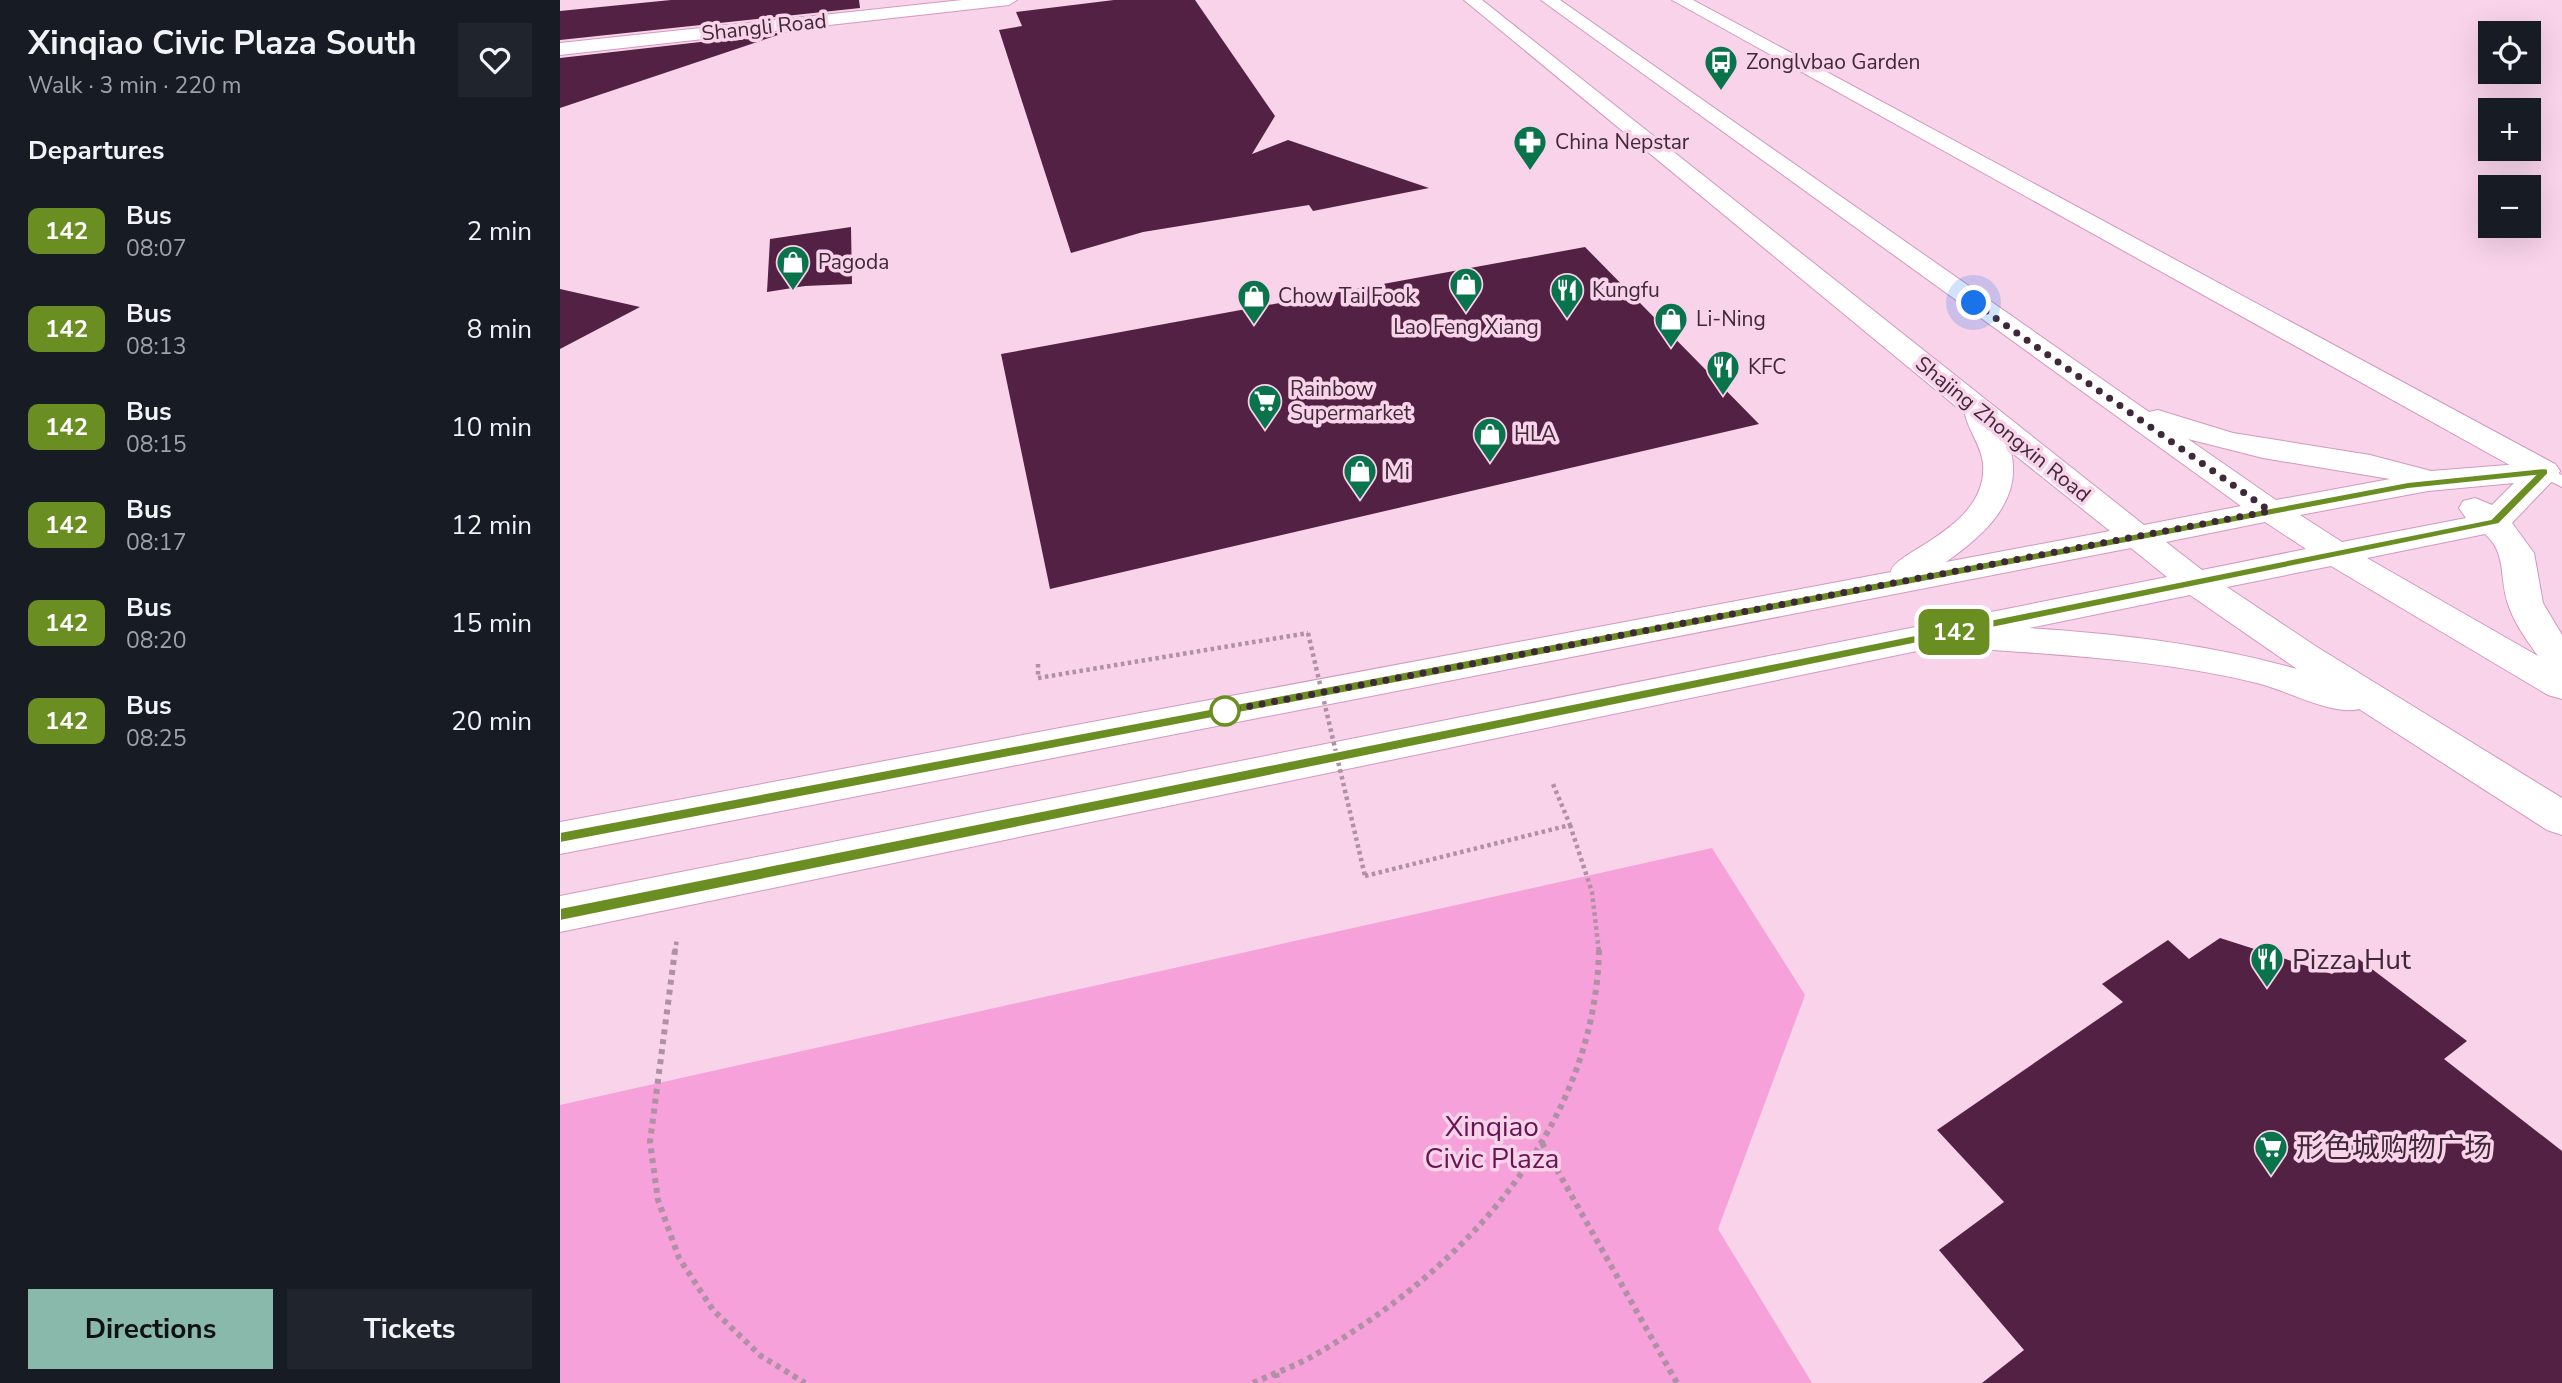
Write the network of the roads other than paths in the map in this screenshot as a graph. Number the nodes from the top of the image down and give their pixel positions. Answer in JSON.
{"nodes":[{"id":1,"x":1009,"y":0,"type":"edge"},
{"id":2,"x":1472,"y":0,"type":"edge"},
{"id":3,"x":1549,"y":0,"type":"edge"},
{"id":4,"x":1680,"y":0,"type":"edge"},
{"id":5,"x":913,"y":5,"type":"edge"},
{"id":6,"x":560,"y":49,"type":"edge"},
{"id":7,"x":2109,"y":399,"type":"junction"},
{"id":8,"x":1972,"y":405,"type":"junction"},
{"id":9,"x":2553,"y":477,"type":"edge"},
{"id":10,"x":2428,"y":481,"type":"junction"},
{"id":11,"x":2270,"y":511,"type":"junction"},
{"id":12,"x":2494,"y":522,"type":"junction"},
{"id":13,"x":2138,"y":537,"type":"junction"},
{"id":14,"x":2337,"y":555,"type":"junction"},
{"id":15,"x":2197,"y":583,"type":"junction"},
{"id":16,"x":1857,"y":590,"type":"junction"},
{"id":17,"x":1910,"y":641,"type":"junction"},
{"id":18,"x":2562,"y":662,"type":"edge"},
{"id":19,"x":2562,"y":686,"type":"edge"},
{"id":20,"x":2431,"y":737,"type":"junction"},
{"id":21,"x":2562,"y":819,"type":"edge"},
{"id":22,"x":560,"y":838,"type":"edge"},
{"id":23,"x":560,"y":914,"type":"edge"}],
"edges":[{"from":1,"to":5,"type":"street","name":"Shangli Road"},
{"from":2,"to":8,"type":"street","name":"Shajing Zhongxin Road"},
{"from":3,"to":7,"type":"street"},
{"from":4,"to":9,"type":"street"},
{"from":5,"to":6,"type":"street","name":"Shangli Road"},
{"from":7,"to":10,"type":"street"},
{"from":7,"to":11,"type":"street"},
{"from":8,"to":13,"type":"street","name":"Shajing Zhongxin Road"},
{"from":8,"to":16,"type":"street"},
{"from":9,"to":10,"type":"street"},
{"from":9,"to":12,"type":"street"},
{"from":10,"to":11,"type":"street"},
{"from":10,"to":12,"type":"street"},
{"from":11,"to":13,"type":"street"},
{"from":11,"to":14,"type":"street"},
{"from":12,"to":14,"type":"street"},
{"from":12,"to":18,"type":"street"},
{"from":13,"to":15,"type":"street","name":"Shajing Zhongxin Road"},
{"from":13,"to":16,"type":"street"},
{"from":14,"to":15,"type":"street"},
{"from":14,"to":19,"type":"street"},
{"from":15,"to":17,"type":"street"},
{"from":15,"to":20,"type":"street","name":"Shajing Zhongxin Road"},
{"from":16,"to":22,"type":"street"},
{"from":17,"to":20,"type":"street"},
{"from":17,"to":23,"type":"street"},
{"from":20,"to":21,"type":"street","name":"Shajing Zhongxin Road"}]}
